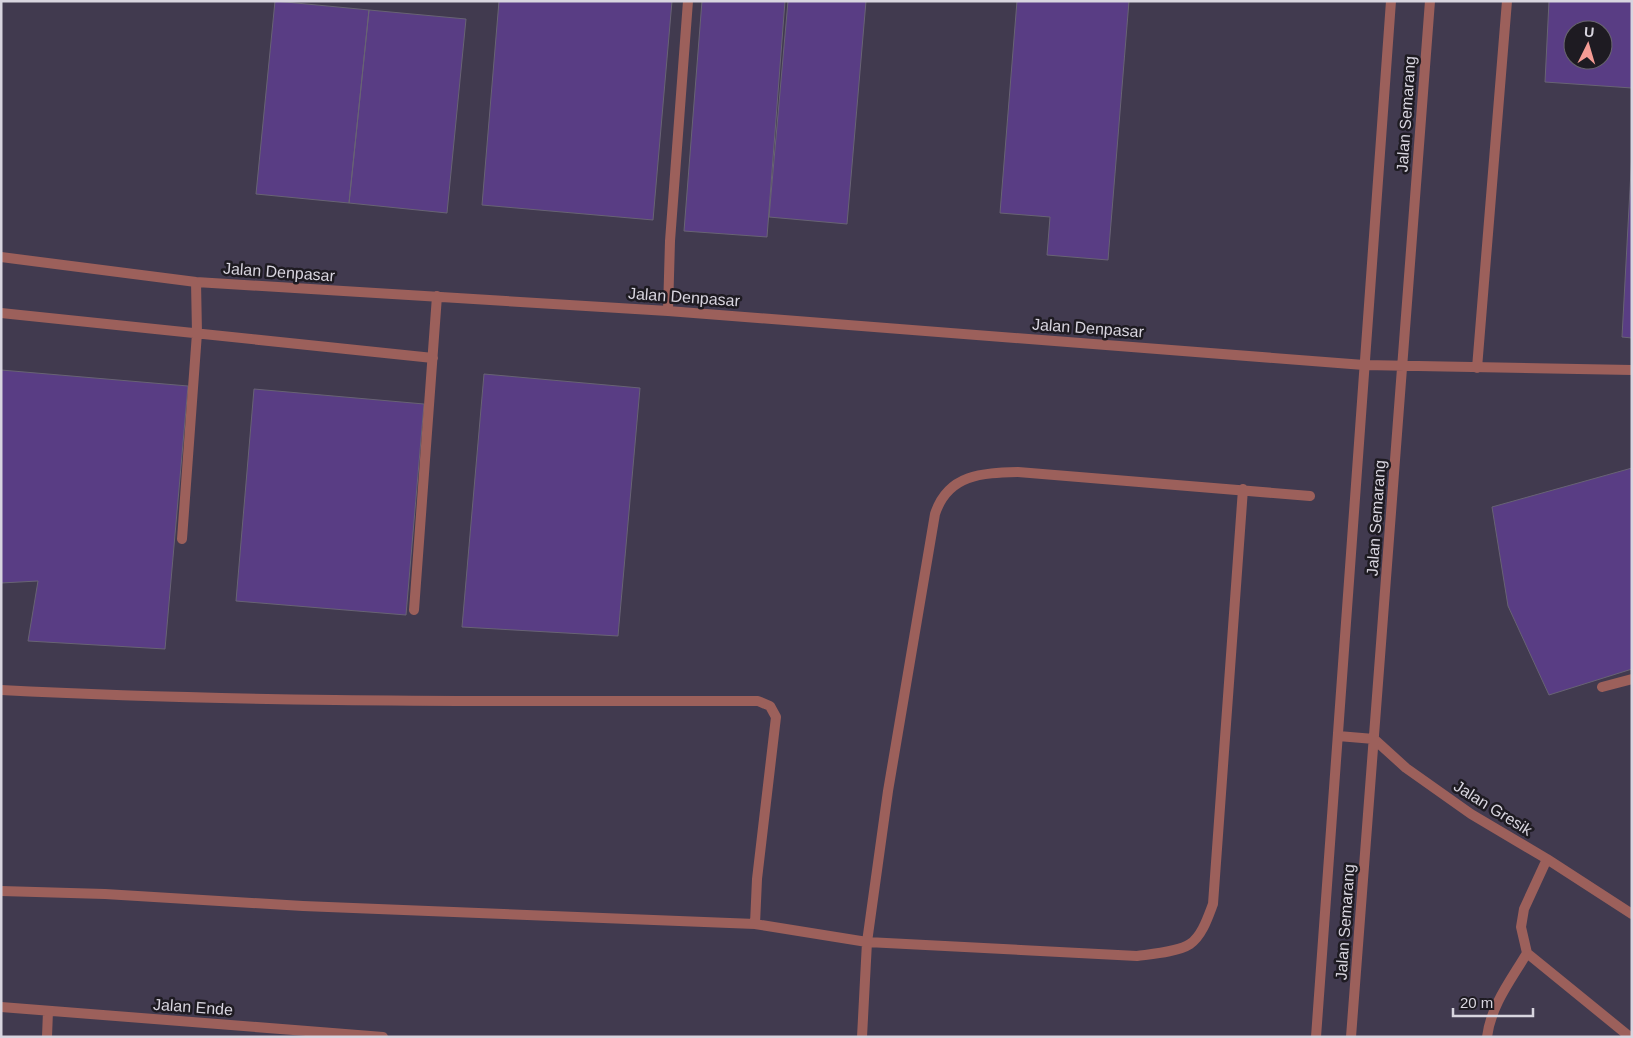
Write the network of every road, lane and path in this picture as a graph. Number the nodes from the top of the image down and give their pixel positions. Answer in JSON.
{"nodes":[{"id":1,"x":688,"y":1,"type":"edge"},
{"id":2,"x":1391,"y":1,"type":"edge"},
{"id":3,"x":1430,"y":1,"type":"edge"},
{"id":4,"x":1507,"y":1,"type":"edge"},
{"id":5,"x":1,"y":257,"type":"edge"},
{"id":6,"x":196,"y":282,"type":"junction"},
{"id":7,"x":437,"y":296,"type":"junction"},
{"id":8,"x":668,"y":311,"type":"junction"},
{"id":9,"x":1,"y":314,"type":"edge"},
{"id":10,"x":197,"y":333,"type":"junction"},
{"id":11,"x":433,"y":358,"type":"junction"},
{"id":12,"x":1364,"y":365,"type":"junction"},
{"id":13,"x":1402,"y":367,"type":"junction"},
{"id":14,"x":1477,"y":368,"type":"junction"},
{"id":15,"x":1632,"y":370,"type":"edge"},
{"id":16,"x":1243,"y":489,"type":"junction"},
{"id":17,"x":1310,"y":496,"type":"dead end"},
{"id":18,"x":182,"y":539,"type":"dead end"},
{"id":19,"x":414,"y":610,"type":"dead end"},
{"id":20,"x":1632,"y":679,"type":"edge"},
{"id":21,"x":1602,"y":687,"type":"dead end"},
{"id":22,"x":1,"y":690,"type":"edge"},
{"id":23,"x":1338,"y":736,"type":"junction"},
{"id":24,"x":1374,"y":739,"type":"junction"},
{"id":25,"x":1547,"y":859,"type":"junction"},
{"id":26,"x":1,"y":891,"type":"edge"},
{"id":27,"x":1632,"y":914,"type":"edge"},
{"id":28,"x":755,"y":924,"type":"junction"},
{"id":29,"x":867,"y":942,"type":"junction"},
{"id":30,"x":1527,"y":953,"type":"junction"},
{"id":31,"x":1,"y":1008,"type":"edge"},
{"id":32,"x":48,"y":1011,"type":"junction"},
{"id":33,"x":47,"y":1037,"type":"edge"},
{"id":34,"x":383,"y":1037,"type":"edge"},
{"id":35,"x":862,"y":1037,"type":"edge"},
{"id":36,"x":1316,"y":1037,"type":"edge"},
{"id":37,"x":1351,"y":1037,"type":"edge"},
{"id":38,"x":1487,"y":1037,"type":"edge"},
{"id":39,"x":1630,"y":1037,"type":"edge"}],
"edges":[{"from":1,"to":8,"type":"lane"},
{"from":2,"to":12,"type":"lane","name":"Jalan Semarang"},
{"from":3,"to":13,"type":"lane","name":"Jalan Semarang"},
{"from":4,"to":14,"type":"lane"},
{"from":5,"to":6,"type":"lane","name":"Jalan Denpasar"},
{"from":6,"to":7,"type":"lane","name":"Jalan Denpasar"},
{"from":6,"to":10,"type":"lane"},
{"from":7,"to":8,"type":"lane","name":"Jalan Denpasar"},
{"from":7,"to":11,"type":"lane"},
{"from":8,"to":12,"type":"lane","name":"Jalan Denpasar"},
{"from":9,"to":10,"type":"lane"},
{"from":10,"to":11,"type":"lane"},
{"from":10,"to":18,"type":"lane"},
{"from":11,"to":19,"type":"lane"},
{"from":12,"to":13,"type":"lane","name":"Jalan Denpasar"},
{"from":12,"to":23,"type":"lane","name":"Jalan Semarang"},
{"from":13,"to":14,"type":"lane","name":"Jalan Denpasar"},
{"from":13,"to":24,"type":"lane","name":"Jalan Semarang"},
{"from":14,"to":15,"type":"lane","name":"Jalan Denpasar"},
{"from":16,"to":17,"type":"lane"},
{"from":16,"to":29,"type":"lane"},
{"from":16,"to":29,"type":"lane"},
{"from":20,"to":21,"type":"lane"},
{"from":22,"to":28,"type":"lane"},
{"from":23,"to":24,"type":"lane"},
{"from":23,"to":36,"type":"lane","name":"Jalan Semarang"},
{"from":24,"to":25,"type":"lane","name":"Jalan Gresik"},
{"from":24,"to":37,"type":"lane","name":"Jalan Semarang"},
{"from":25,"to":27,"type":"lane","name":"Jalan Gresik"},
{"from":25,"to":30,"type":"lane"},
{"from":26,"to":28,"type":"lane"},
{"from":28,"to":29,"type":"lane"},
{"from":29,"to":35,"type":"lane"},
{"from":30,"to":38,"type":"lane"},
{"from":30,"to":39,"type":"lane"},
{"from":31,"to":32,"type":"lane","name":"Jalan Ende"},
{"from":32,"to":33,"type":"lane"},
{"from":32,"to":34,"type":"lane","name":"Jalan Ende"}]}
